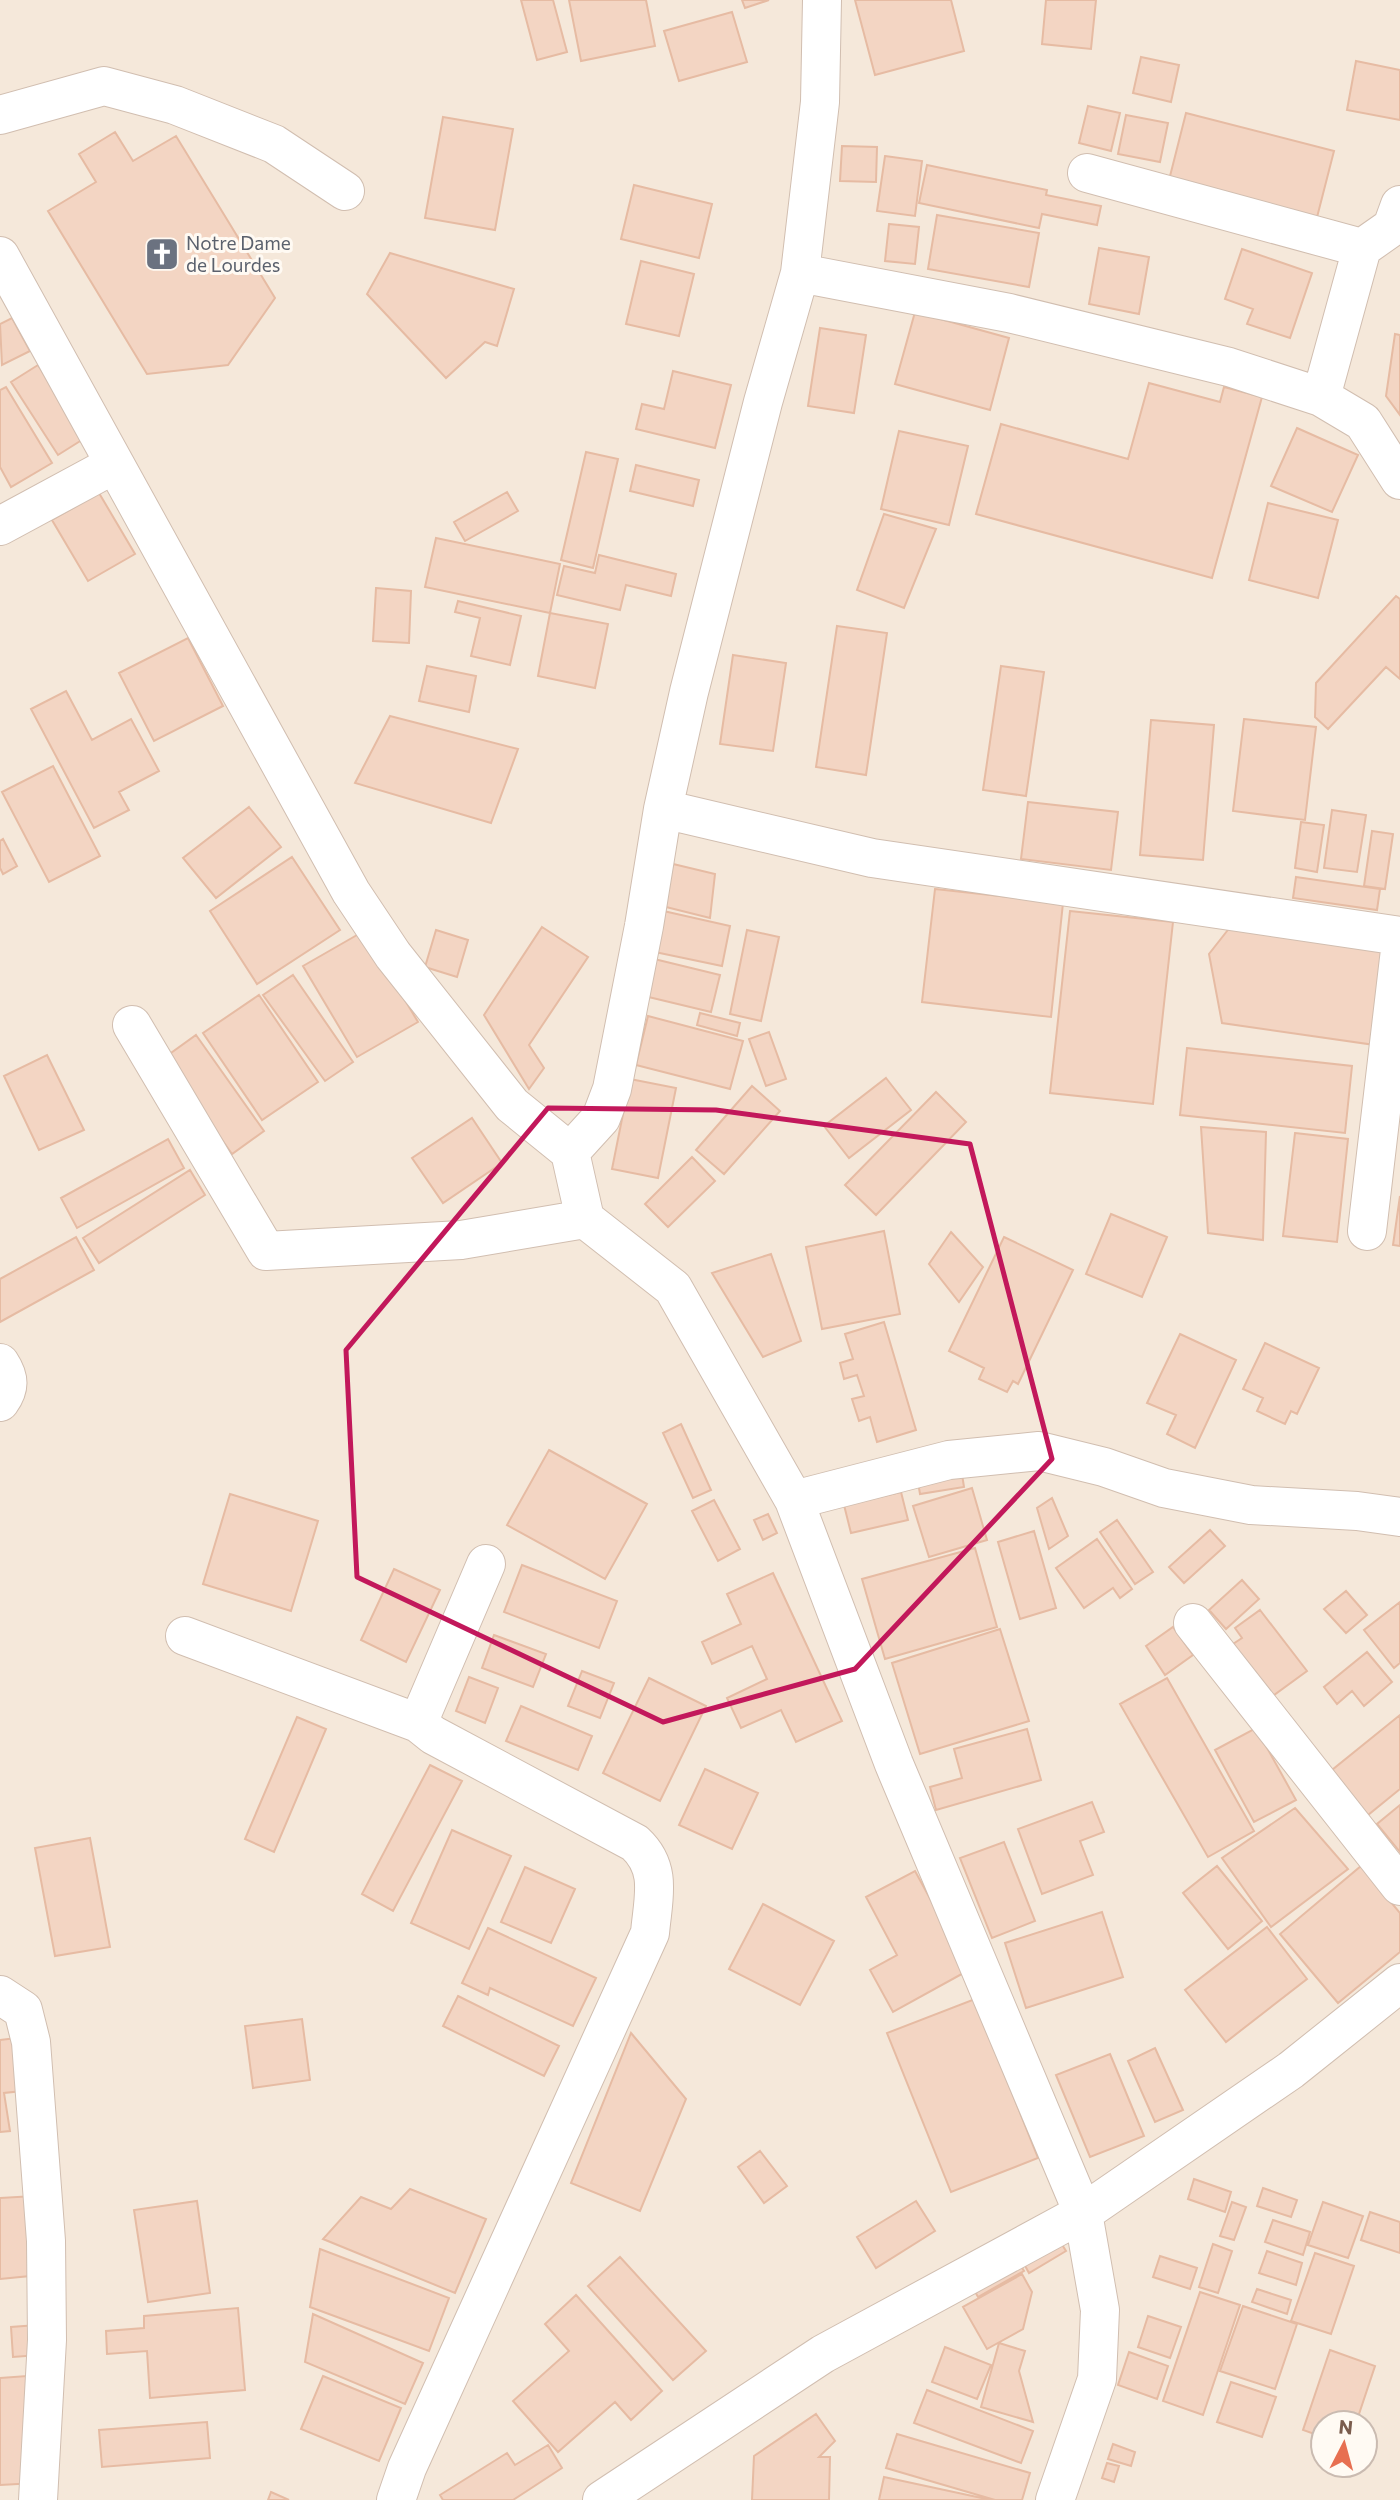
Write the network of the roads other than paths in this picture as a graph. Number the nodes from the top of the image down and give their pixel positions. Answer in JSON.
{"nodes":[{"id":1,"x":822,"y":0,"type":"edge"},
{"id":2,"x":0,"y":115,"type":"edge"},
{"id":3,"x":1087,"y":173,"type":"dead end"},
{"id":4,"x":345,"y":191,"type":"dead end"},
{"id":5,"x":1389,"y":227,"type":"edge"},
{"id":6,"x":0,"y":256,"type":"edge"},
{"id":7,"x":800,"y":274,"type":"junction"},
{"id":8,"x":1321,"y":397,"type":"junction"},
{"id":9,"x":113,"y":465,"type":"junction"},
{"id":10,"x":1400,"y":480,"type":"edge"},
{"id":11,"x":0,"y":526,"type":"edge"},
{"id":12,"x":663,"y":809,"type":"junction"},
{"id":13,"x":1400,"y":936,"type":"edge"},
{"id":14,"x":1400,"y":950,"type":"edge"},
{"id":15,"x":132,"y":1025,"type":"dead end"},
{"id":16,"x":570,"y":1152,"type":"junction"},
{"id":17,"x":585,"y":1219,"type":"junction"},
{"id":18,"x":1367,"y":1231,"type":"dead end"},
{"id":19,"x":0,"y":1363,"type":"edge"},
{"id":20,"x":0,"y":1402,"type":"edge"},
{"id":21,"x":794,"y":1500,"type":"junction"},
{"id":22,"x":1400,"y":1517,"type":"edge"},
{"id":23,"x":486,"y":1564,"type":"dead end"},
{"id":24,"x":1193,"y":1623,"type":"dead end"},
{"id":25,"x":185,"y":1636,"type":"dead end"},
{"id":26,"x":418,"y":1723,"type":"junction"},
{"id":27,"x":1400,"y":1886,"type":"edge"},
{"id":28,"x":1400,"y":1983,"type":"edge"},
{"id":29,"x":0,"y":1995,"type":"edge"},
{"id":30,"x":1083,"y":2213,"type":"junction"},
{"id":31,"x":38,"y":2500,"type":"edge"},
{"id":32,"x":396,"y":2500,"type":"edge"},
{"id":33,"x":602,"y":2500,"type":"edge"},
{"id":34,"x":1055,"y":2500,"type":"edge"}],
"edges":[{"from":1,"to":7,"type":"street"},
{"from":2,"to":4,"type":"street"},
{"from":3,"to":5,"type":"street"},
{"from":5,"to":8,"type":"street"},
{"from":6,"to":9,"type":"street"},
{"from":7,"to":8,"type":"street"},
{"from":7,"to":12,"type":"street"},
{"from":8,"to":10,"type":"street"},
{"from":9,"to":11,"type":"street"},
{"from":9,"to":16,"type":"street"},
{"from":12,"to":13,"type":"street"},
{"from":12,"to":16,"type":"street"},
{"from":14,"to":18,"type":"street"},
{"from":15,"to":17,"type":"street"},
{"from":16,"to":17,"type":"street"},
{"from":17,"to":21,"type":"street"},
{"from":19,"to":20,"type":"street"},
{"from":21,"to":22,"type":"street"},
{"from":21,"to":30,"type":"street"},
{"from":23,"to":26,"type":"street"},
{"from":24,"to":27,"type":"street"},
{"from":25,"to":26,"type":"street"},
{"from":26,"to":32,"type":"street"},
{"from":28,"to":30,"type":"street"},
{"from":29,"to":31,"type":"street"},
{"from":30,"to":33,"type":"street"},
{"from":30,"to":34,"type":"street"}]}
